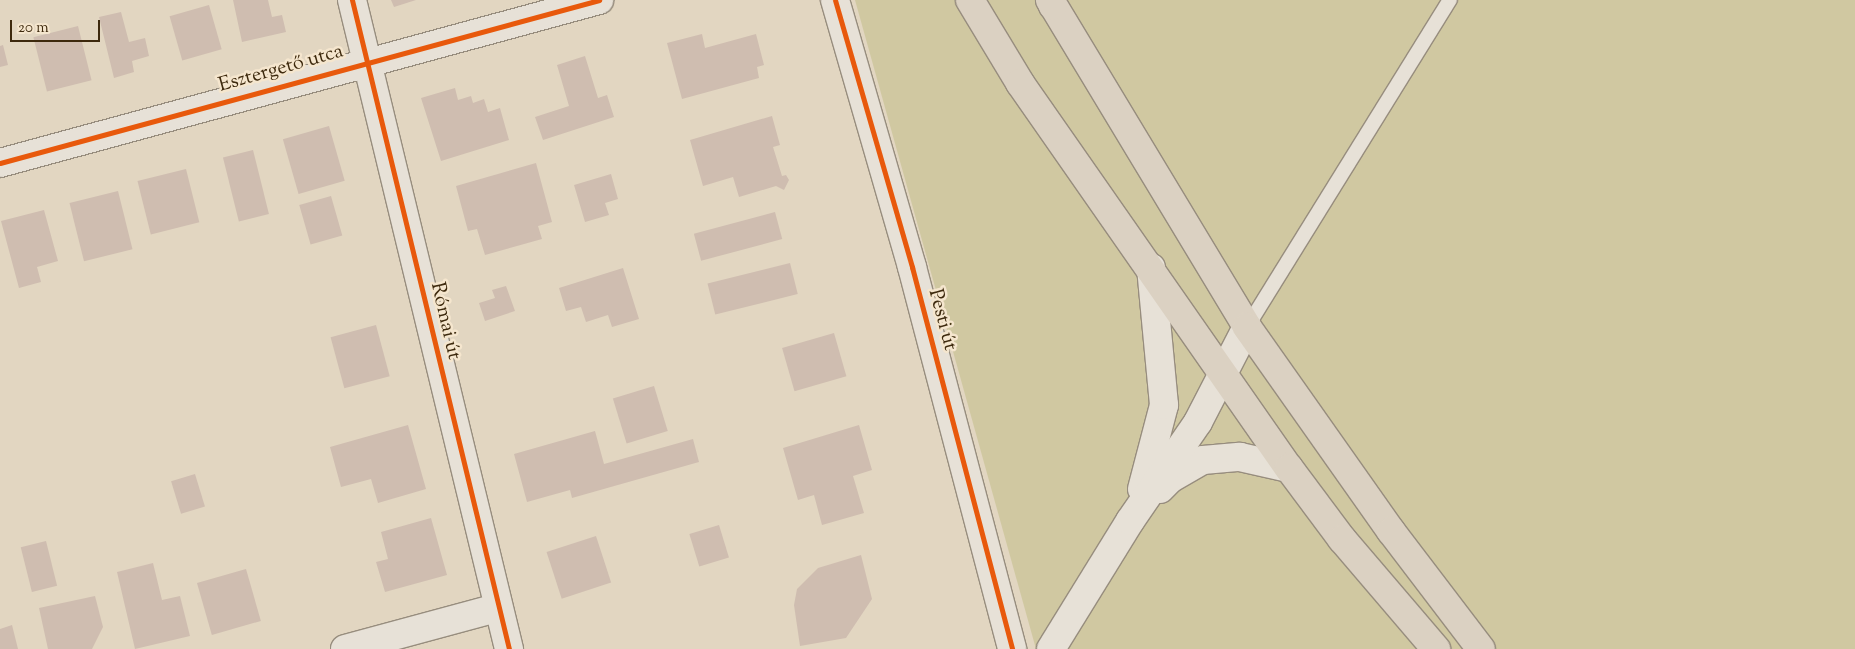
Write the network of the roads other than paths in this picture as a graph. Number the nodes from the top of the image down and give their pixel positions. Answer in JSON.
{"nodes":[{"id":1,"x":352,"y":0,"type":"edge"},
{"id":2,"x":599,"y":0,"type":"edge"},
{"id":3,"x":836,"y":0,"type":"edge"},
{"id":4,"x":970,"y":0,"type":"edge"},
{"id":5,"x":1450,"y":0,"type":"edge"},
{"id":6,"x":1051,"y":2,"type":"edge"},
{"id":7,"x":368,"y":61,"type":"junction"},
{"id":8,"x":0,"y":163,"type":"edge"},
{"id":9,"x":1151,"y":268,"type":"junction"},
{"id":10,"x":1248,"y":327,"type":"junction"},
{"id":11,"x":1222,"y":374,"type":"junction"},
{"id":12,"x":1288,"y":468,"type":"junction"},
{"id":13,"x":1130,"y":521,"type":"junction"},
{"id":14,"x":497,"y":608,"type":"junction"},
{"id":15,"x":345,"y":649,"type":"edge"},
{"id":16,"x":509,"y":649,"type":"edge"},
{"id":17,"x":1012,"y":649,"type":"edge"},
{"id":18,"x":1051,"y":649,"type":"edge"},
{"id":19,"x":1436,"y":649,"type":"edge"},
{"id":20,"x":1481,"y":649,"type":"edge"}],
"edges":[{"from":1,"to":7,"type":"street","name":"Római út"},
{"from":2,"to":7,"type":"street","name":"Esztergető utca"},
{"from":3,"to":17,"type":"street","name":"Pesti út"},
{"from":4,"to":9,"type":"main road"},
{"from":5,"to":10,"type":"lane"},
{"from":6,"to":10,"type":"main road"},
{"from":7,"to":8,"type":"street","name":"Esztergető utca"},
{"from":7,"to":14,"type":"street","name":"Római út"},
{"from":9,"to":11,"type":"main road"},
{"from":9,"to":13,"type":"street"},
{"from":10,"to":11,"type":"street"},
{"from":10,"to":20,"type":"main road"},
{"from":11,"to":12,"type":"main road"},
{"from":11,"to":13,"type":"street"},
{"from":12,"to":13,"type":"street"},
{"from":12,"to":19,"type":"main road"},
{"from":13,"to":18,"type":"street"},
{"from":14,"to":15,"type":"street"},
{"from":14,"to":16,"type":"street","name":"Római út"}]}
